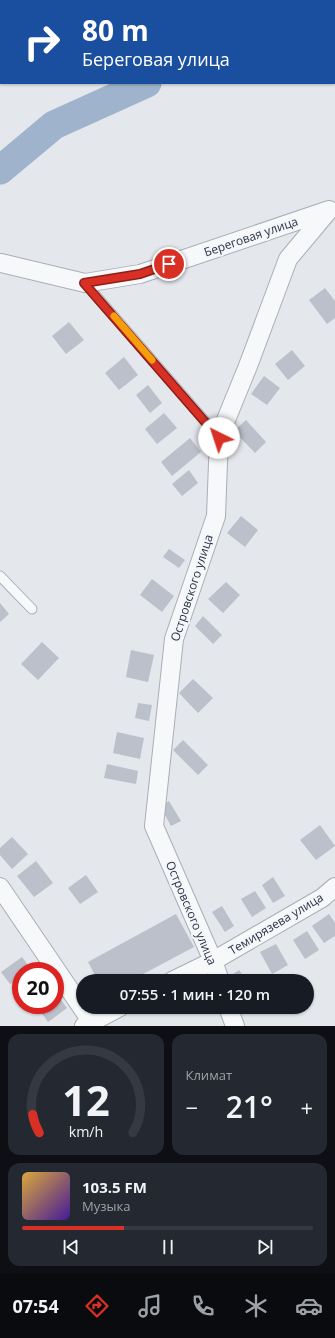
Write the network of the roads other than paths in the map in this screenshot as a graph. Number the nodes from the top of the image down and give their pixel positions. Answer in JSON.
{"nodes":[{"id":1,"x":332,"y":208,"type":"edge"},
{"id":2,"x":2,"y":263,"type":"dead end"},
{"id":3,"x":84,"y":283,"type":"junction"},
{"id":4,"x":219,"y":438,"type":"junction"},
{"id":5,"x":0,"y":576,"type":"edge"},
{"id":6,"x":32,"y":609,"type":"dead end"},
{"id":7,"x":0,"y":887,"type":"edge"},
{"id":8,"x":335,"y":887,"type":"edge"},
{"id":9,"x":213,"y":961,"type":"junction"},
{"id":10,"x":186,"y":974,"type":"edge"},
{"id":11,"x":218,"y":974,"type":"edge"},
{"id":12,"x":107,"y":1014,"type":"edge"},
{"id":13,"x":231,"y":1014,"type":"edge"},
{"id":14,"x":88,"y":1024,"type":"edge"},
{"id":15,"x":235,"y":1026,"type":"edge"}],
"edges":[{"from":1,"to":3,"type":"street","name":"Береговая улица"},
{"from":1,"to":4,"type":"street","name":"Островского улица"},
{"from":2,"to":3,"type":"street","name":"Береговая улица"},
{"from":3,"to":4,"type":"lane"},
{"from":4,"to":9,"type":"street","name":"Островского улица"},
{"from":5,"to":6,"type":"lane"},
{"from":7,"to":14,"type":"street"},
{"from":8,"to":9,"type":"street","name":"Темирязева улица"},
{"from":9,"to":10,"type":"street","name":"Темирязева улица"},
{"from":9,"to":11,"type":"street","name":"Островского улица"},
{"from":12,"to":14,"type":"street"},
{"from":13,"to":15,"type":"street"}]}
